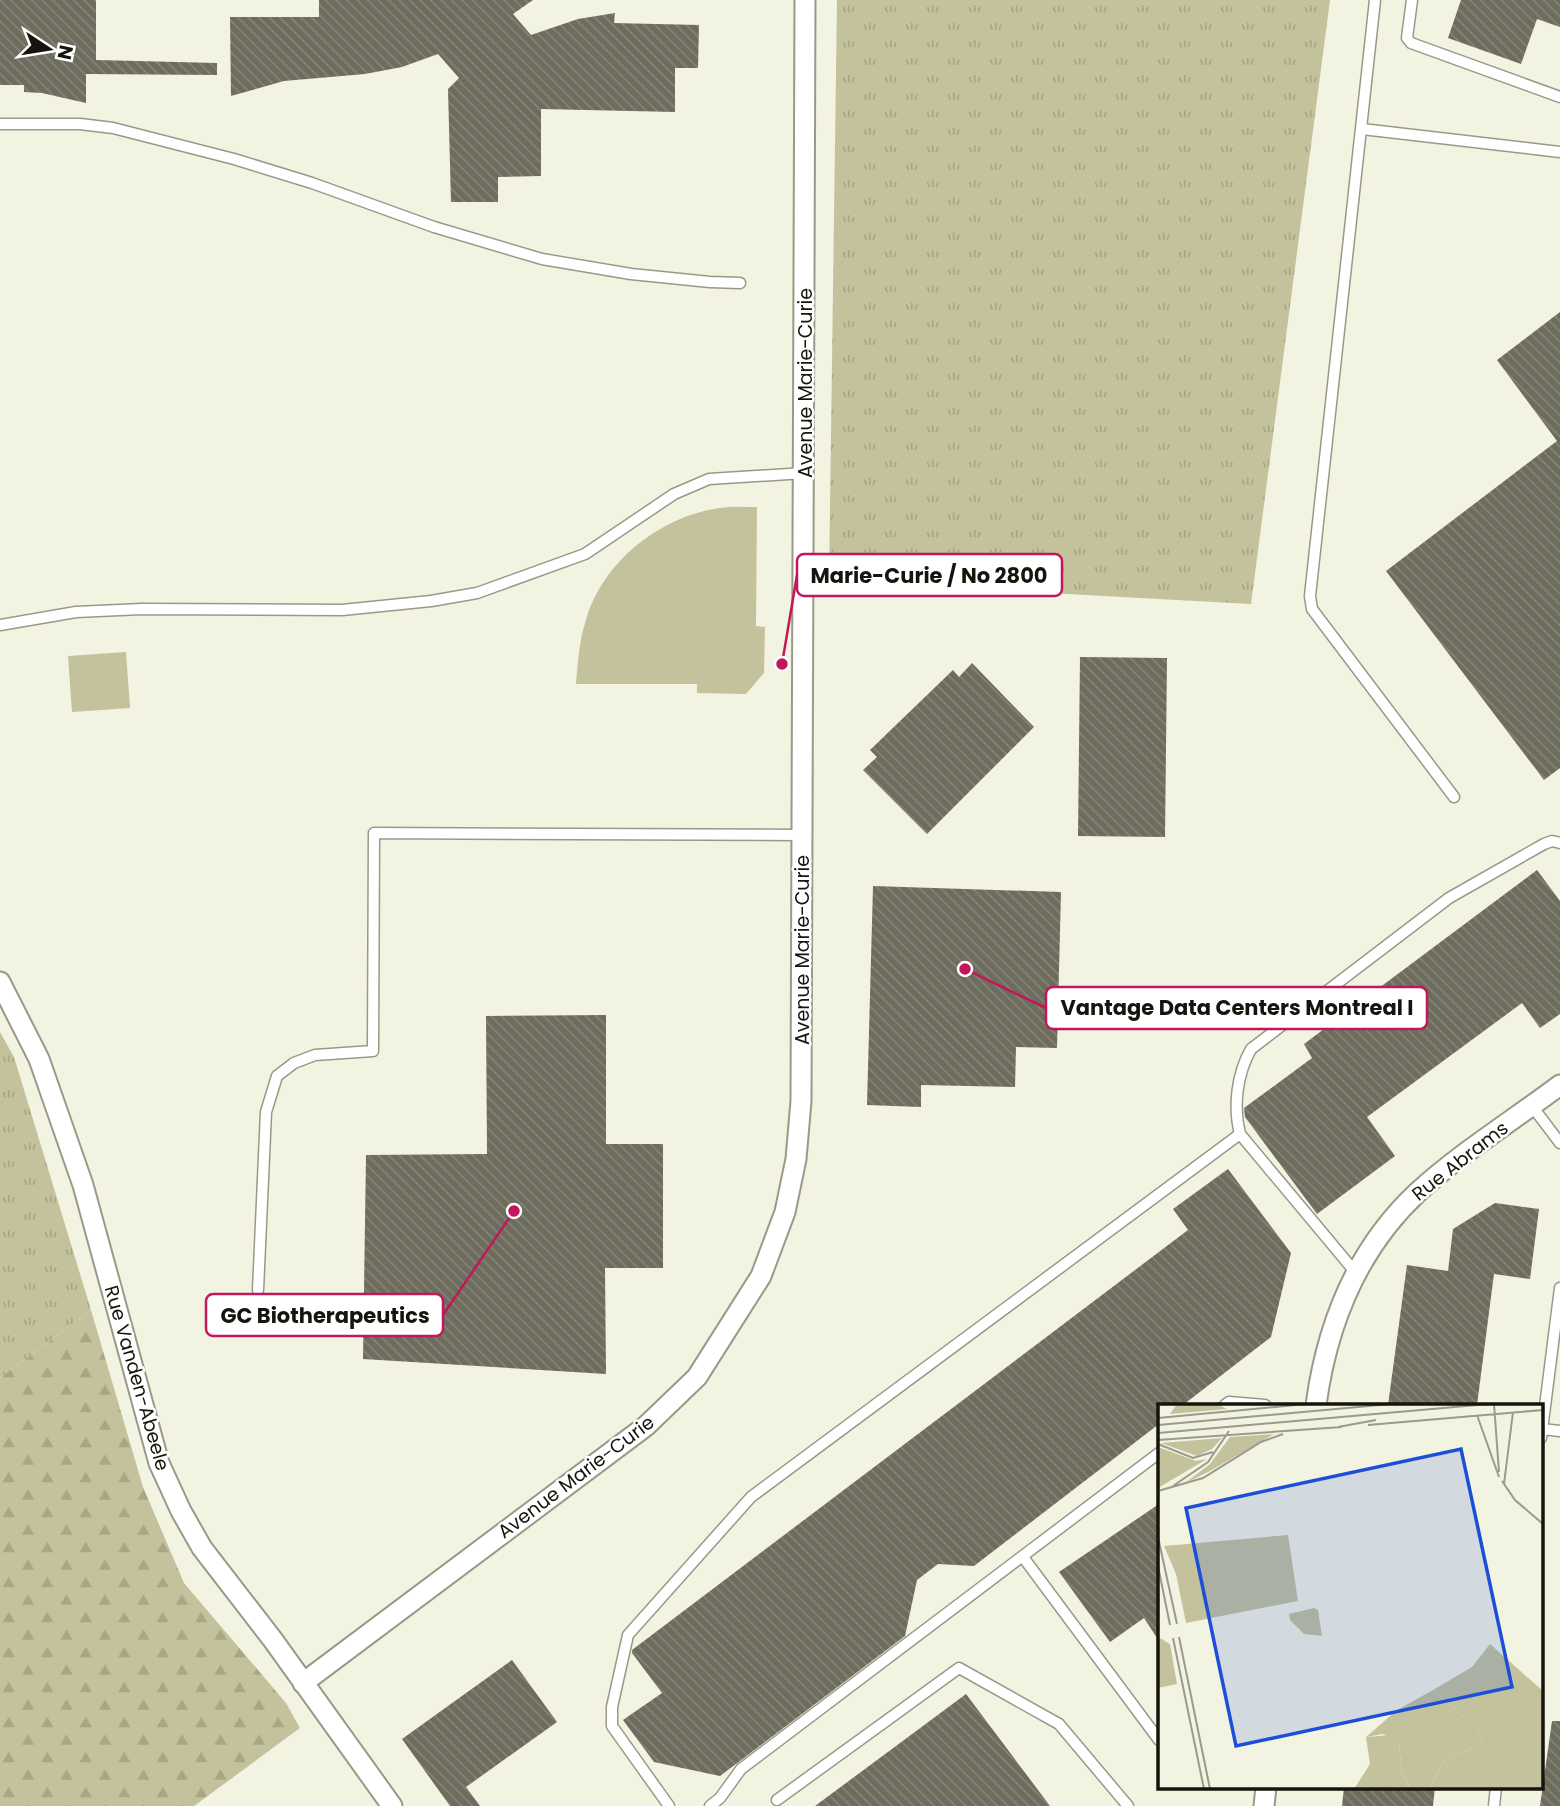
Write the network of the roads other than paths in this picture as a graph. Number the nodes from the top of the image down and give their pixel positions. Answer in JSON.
{"nodes":[{"id":1,"x":805,"y":0,"type":"edge"},
{"id":2,"x":1375,"y":0,"type":"edge"},
{"id":3,"x":1412,"y":0,"type":"edge"},
{"id":4,"x":1560,"y":97,"type":"edge"},
{"id":5,"x":0,"y":124,"type":"edge"},
{"id":6,"x":1362,"y":129,"type":"junction"},
{"id":7,"x":1560,"y":152,"type":"edge"},
{"id":8,"x":740,"y":283,"type":"dead end"},
{"id":9,"x":805,"y":473,"type":"junction"},
{"id":10,"x":0,"y":625,"type":"edge"},
{"id":11,"x":1454,"y":797,"type":"dead end"},
{"id":12,"x":803,"y":835,"type":"junction"},
{"id":13,"x":1560,"y":843,"type":"edge"},
{"id":14,"x":0,"y":982,"type":"edge"},
{"id":15,"x":1560,"y":1085,"type":"edge"},
{"id":16,"x":1532,"y":1106,"type":"junction"},
{"id":17,"x":1240,"y":1134,"type":"junction"},
{"id":18,"x":1560,"y":1143,"type":"edge"},
{"id":19,"x":1356,"y":1273,"type":"junction"},
{"id":20,"x":1560,"y":1288,"type":"edge"},
{"id":21,"x":258,"y":1290,"type":"dead end"},
{"id":22,"x":1226,"y":1404,"type":"edge"},
{"id":23,"x":1253,"y":1404,"type":"edge"},
{"id":24,"x":1316,"y":1404,"type":"edge"},
{"id":25,"x":1542,"y":1425,"type":"edge"},
{"id":26,"x":1560,"y":1431,"type":"edge"},
{"id":27,"x":1542,"y":1433,"type":"edge"},
{"id":28,"x":1158,"y":1454,"type":"edge"},
{"id":29,"x":1023,"y":1557,"type":"junction"},
{"id":30,"x":303,"y":1683,"type":"junction"},
{"id":31,"x":1158,"y":1739,"type":"edge"},
{"id":32,"x":1266,"y":1788,"type":"edge"},
{"id":33,"x":1496,"y":1788,"type":"edge"},
{"id":34,"x":777,"y":1800,"type":"dead end"},
{"id":35,"x":391,"y":1806,"type":"edge"},
{"id":36,"x":669,"y":1806,"type":"edge"},
{"id":37,"x":709,"y":1806,"type":"edge"},
{"id":38,"x":1128,"y":1806,"type":"edge"},
{"id":39,"x":1264,"y":1806,"type":"edge"},
{"id":40,"x":1494,"y":1806,"type":"edge"}],
"edges":[{"from":1,"to":9,"type":"street","name":"Avenue Marie-Curie"},
{"from":2,"to":6,"type":"lane"},
{"from":3,"to":4,"type":"lane"},
{"from":5,"to":8,"type":"lane"},
{"from":6,"to":7,"type":"lane"},
{"from":6,"to":11,"type":"lane"},
{"from":9,"to":10,"type":"lane"},
{"from":9,"to":12,"type":"street","name":"Avenue Marie-Curie"},
{"from":12,"to":21,"type":"lane"},
{"from":12,"to":30,"type":"street","name":"Avenue Marie-Curie"},
{"from":13,"to":17,"type":"lane"},
{"from":14,"to":30,"type":"street","name":"Rue Vanden-Abeele"},
{"from":15,"to":16,"type":"street","name":"Rue Abrams"},
{"from":16,"to":18,"type":"lane"},
{"from":16,"to":19,"type":"street","name":"Rue Abrams"},
{"from":17,"to":19,"type":"lane"},
{"from":17,"to":36,"type":"lane"},
{"from":19,"to":24,"type":"street","name":"Rue Abrams"},
{"from":20,"to":25,"type":"lane"},
{"from":22,"to":23,"type":"lane"},
{"from":26,"to":27,"type":"lane"},
{"from":28,"to":29,"type":"lane"},
{"from":29,"to":31,"type":"lane"},
{"from":29,"to":37,"type":"lane"},
{"from":30,"to":35,"type":"street","name":"Rue Vanden-Abeele"},
{"from":32,"to":39,"type":"street"},
{"from":33,"to":40,"type":"lane"},
{"from":34,"to":38,"type":"lane"}]}
